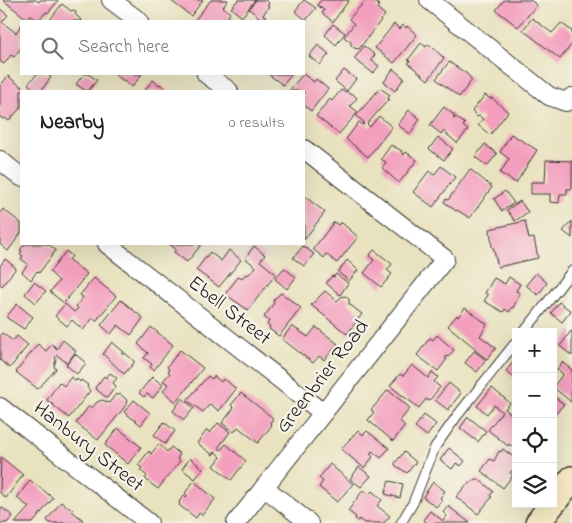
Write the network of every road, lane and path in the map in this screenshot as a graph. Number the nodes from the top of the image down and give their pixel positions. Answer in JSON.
{"nodes":[{"id":1,"x":111,"y":0,"type":"edge"},
{"id":2,"x":429,"y":0,"type":"edge"},
{"id":3,"x":138,"y":20,"type":"edge"},
{"id":4,"x":207,"y":75,"type":"edge"},
{"id":5,"x":228,"y":90,"type":"edge"},
{"id":6,"x":569,"y":100,"type":"edge"},
{"id":7,"x":305,"y":150,"type":"edge"},
{"id":8,"x":0,"y":160,"type":"edge"},
{"id":9,"x":20,"y":175,"type":"edge"},
{"id":10,"x":108,"y":245,"type":"edge"},
{"id":11,"x":572,"y":271,"type":"edge"},
{"id":12,"x":527,"y":328,"type":"edge"},
{"id":13,"x":512,"y":347,"type":"edge"},
{"id":14,"x":0,"y":407,"type":"edge"},
{"id":15,"x":323,"y":413,"type":"junction"},
{"id":16,"x":572,"y":480,"type":"edge"},
{"id":17,"x":264,"y":488,"type":"junction"},
{"id":18,"x":557,"y":499,"type":"edge"},
{"id":19,"x":550,"y":508,"type":"edge"},
{"id":20,"x":149,"y":523,"type":"edge"},
{"id":21,"x":236,"y":523,"type":"edge"},
{"id":22,"x":309,"y":523,"type":"edge"},
{"id":23,"x":401,"y":523,"type":"edge"},
{"id":24,"x":538,"y":523,"type":"edge"}],
"edges":[{"from":1,"to":3,"type":"street"},
{"from":2,"to":6,"type":"street"},
{"from":4,"to":5,"type":"street"},
{"from":7,"to":15,"type":"street","name":"Greenbrier Road"},
{"from":8,"to":9,"type":"street"},
{"from":10,"to":15,"type":"street","name":"Ebell Street"},
{"from":11,"to":12,"type":"lane"},
{"from":13,"to":23,"type":"lane"},
{"from":14,"to":20,"type":"street","name":"Hanbury Street"},
{"from":15,"to":17,"type":"street","name":"Greenbrier Road"},
{"from":16,"to":18,"type":"main road"},
{"from":17,"to":21,"type":"street","name":"Greenbrier Road"},
{"from":17,"to":22,"type":"street"},
{"from":19,"to":24,"type":"main road"}]}
